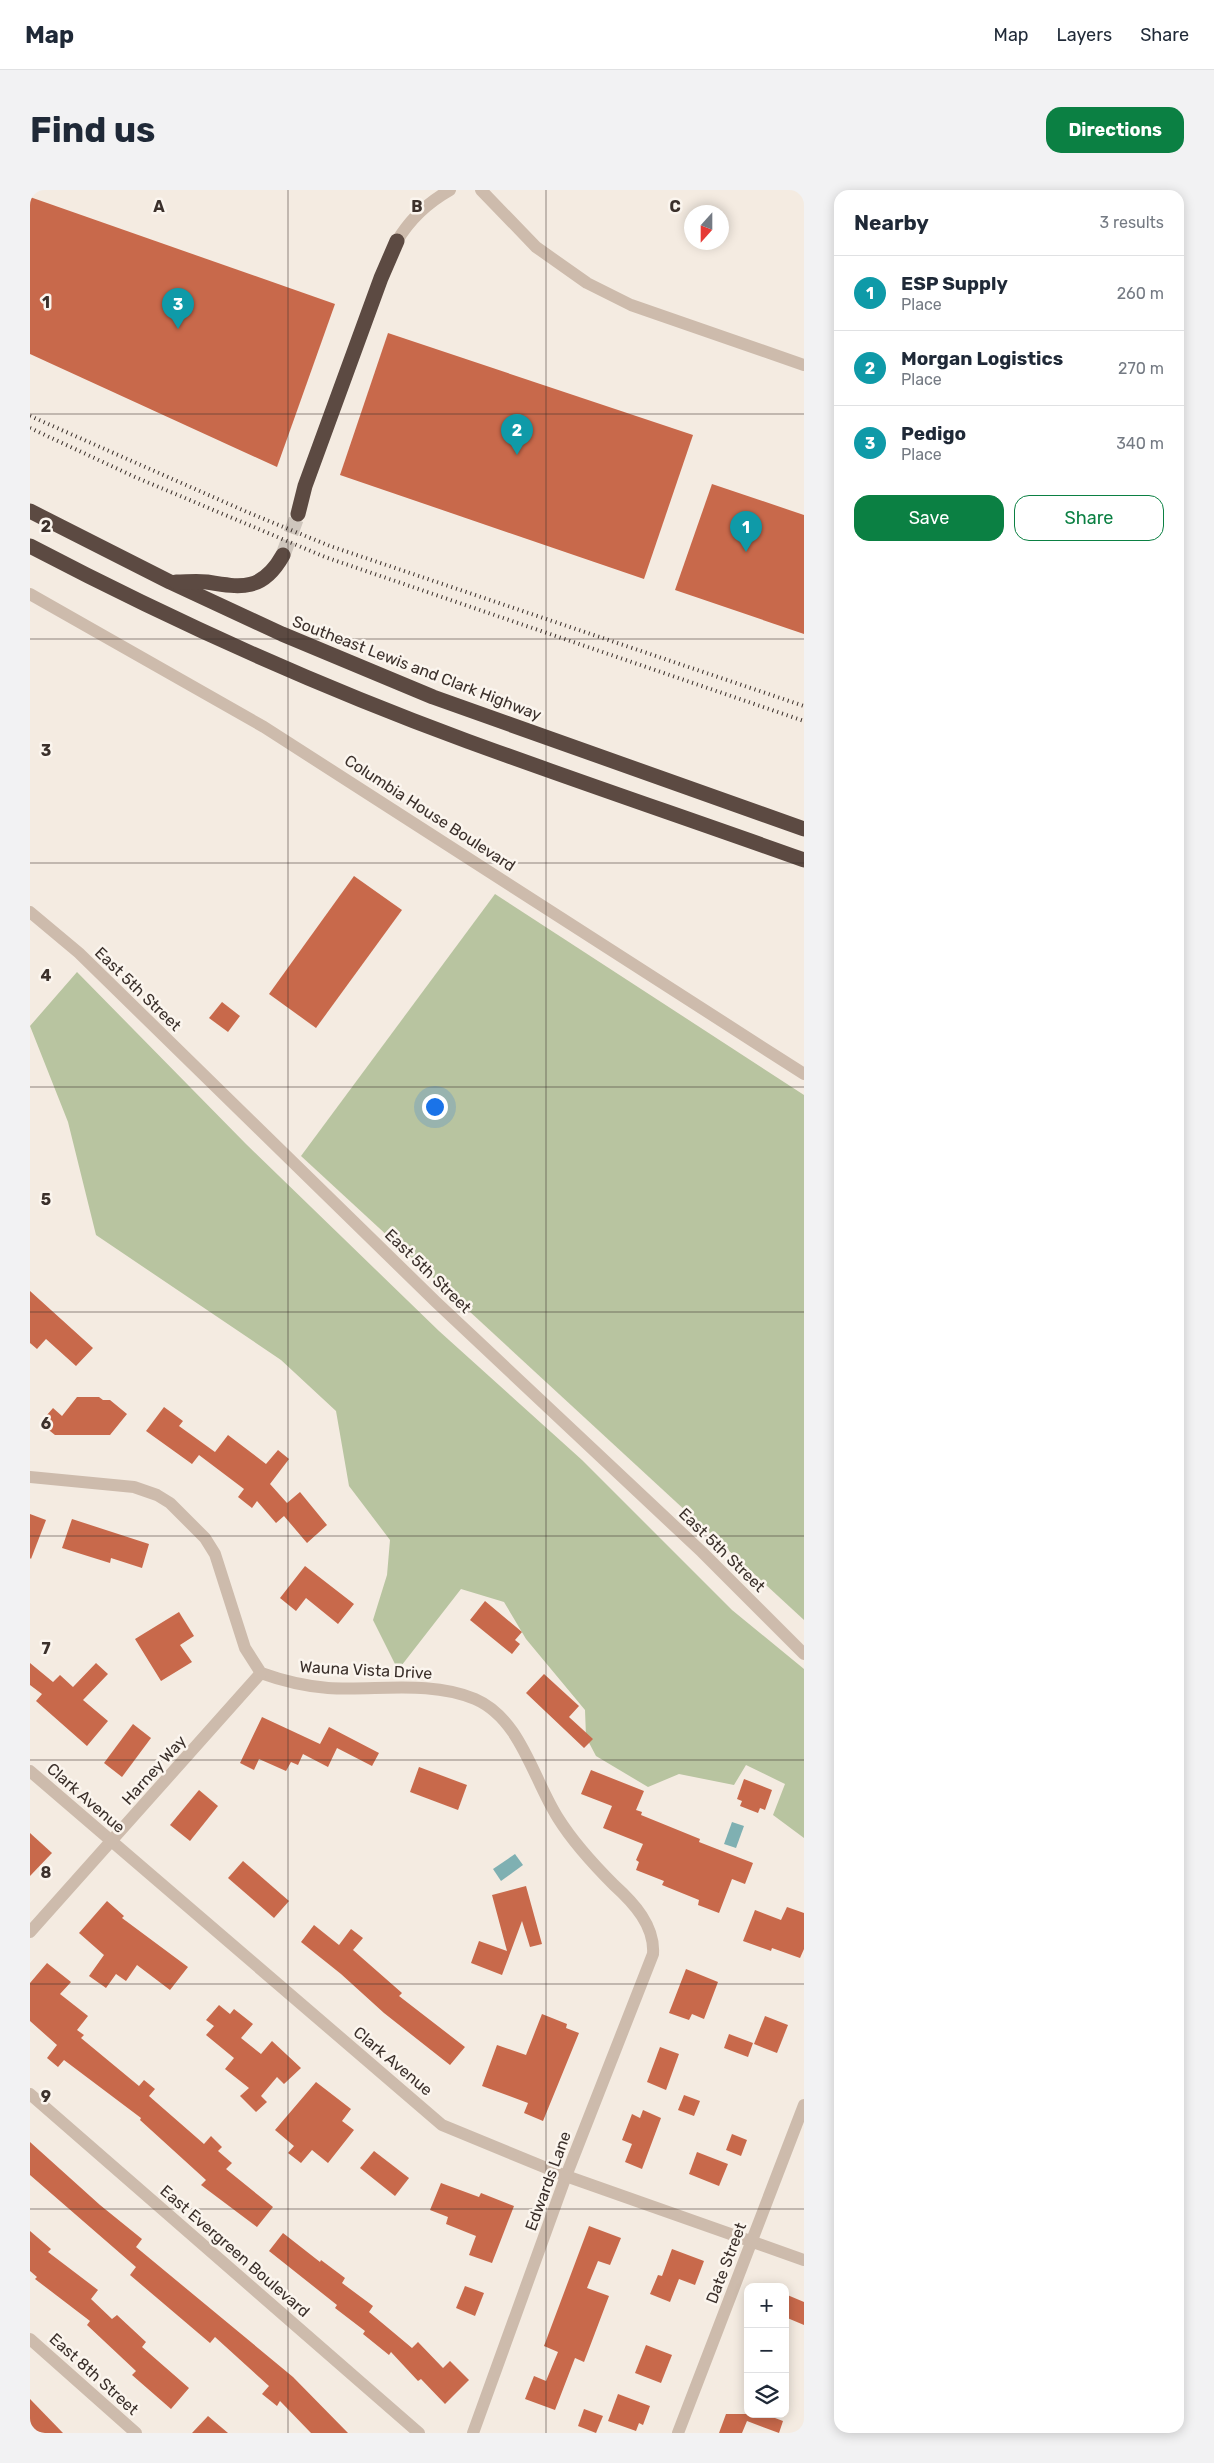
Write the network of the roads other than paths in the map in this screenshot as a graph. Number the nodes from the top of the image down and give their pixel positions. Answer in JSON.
{"nodes":[{"id":1,"x":450,"y":190,"type":"edge"},
{"id":2,"x":481,"y":190,"type":"edge"},
{"id":3,"x":397,"y":242,"type":"joint"},
{"id":4,"x":804,"y":365,"type":"edge"},
{"id":5,"x":30,"y":511,"type":"edge"},
{"id":6,"x":298,"y":514,"type":"tunnel mouth"},
{"id":7,"x":30,"y":546,"type":"edge"},
{"id":8,"x":283,"y":555,"type":"tunnel mouth"},
{"id":9,"x":170,"y":582,"type":"junction"},
{"id":10,"x":30,"y":594,"type":"edge"},
{"id":11,"x":804,"y":829,"type":"edge"},
{"id":12,"x":804,"y":860,"type":"edge"},
{"id":13,"x":30,"y":912,"type":"edge"},
{"id":14,"x":804,"y":1074,"type":"edge"},
{"id":15,"x":30,"y":1477,"type":"edge"},
{"id":16,"x":804,"y":1654,"type":"edge"},
{"id":17,"x":261,"y":1673,"type":"junction"},
{"id":18,"x":30,"y":1771,"type":"edge"},
{"id":19,"x":111,"y":1842,"type":"junction"},
{"id":20,"x":30,"y":1932,"type":"edge"},
{"id":21,"x":654,"y":1941,"type":"joint"},
{"id":22,"x":30,"y":2094,"type":"edge"},
{"id":23,"x":804,"y":2105,"type":"edge"},
{"id":24,"x":566,"y":2176,"type":"junction"},
{"id":25,"x":752,"y":2240,"type":"junction"},
{"id":26,"x":804,"y":2260,"type":"edge"},
{"id":27,"x":30,"y":2339,"type":"edge"},
{"id":28,"x":136,"y":2433,"type":"edge"},
{"id":29,"x":419,"y":2433,"type":"edge"},
{"id":30,"x":473,"y":2433,"type":"edge"},
{"id":31,"x":678,"y":2433,"type":"edge"}],
"edges":[{"from":1,"to":3,"type":"street"},
{"from":2,"to":4,"type":"street"},
{"from":3,"to":6,"type":"highway"},
{"from":5,"to":9,"type":"highway","name":"Southeast Lewis and Clark Highway"},
{"from":7,"to":12,"type":"highway"},
{"from":8,"to":9,"type":"highway"},
{"from":9,"to":11,"type":"highway","name":"Southeast Lewis and Clark Highway"},
{"from":10,"to":14,"type":"street","name":"Columbia House Boulevard"},
{"from":13,"to":16,"type":"street","name":"East 5th Street"},
{"from":15,"to":17,"type":"street"},
{"from":17,"to":19,"type":"street","name":"Harney Way"},
{"from":17,"to":21,"type":"street","name":"Wauna Vista Drive"},
{"from":18,"to":19,"type":"street","name":"Clark Avenue"},
{"from":19,"to":20,"type":"street","name":"Harney Way"},
{"from":19,"to":24,"type":"street","name":"Clark Avenue"},
{"from":21,"to":24,"type":"street","name":"Edwards Lane"},
{"from":22,"to":29,"type":"street","name":"East Evergreen Boulevard"},
{"from":23,"to":25,"type":"street","name":"Date Street"},
{"from":24,"to":25,"type":"street","name":"Clark Avenue"},
{"from":24,"to":30,"type":"street","name":"Edwards Lane"},
{"from":25,"to":26,"type":"street","name":"Clark Avenue"},
{"from":25,"to":31,"type":"street","name":"Date Street"},
{"from":27,"to":28,"type":"street","name":"East 8th Street"}]}
